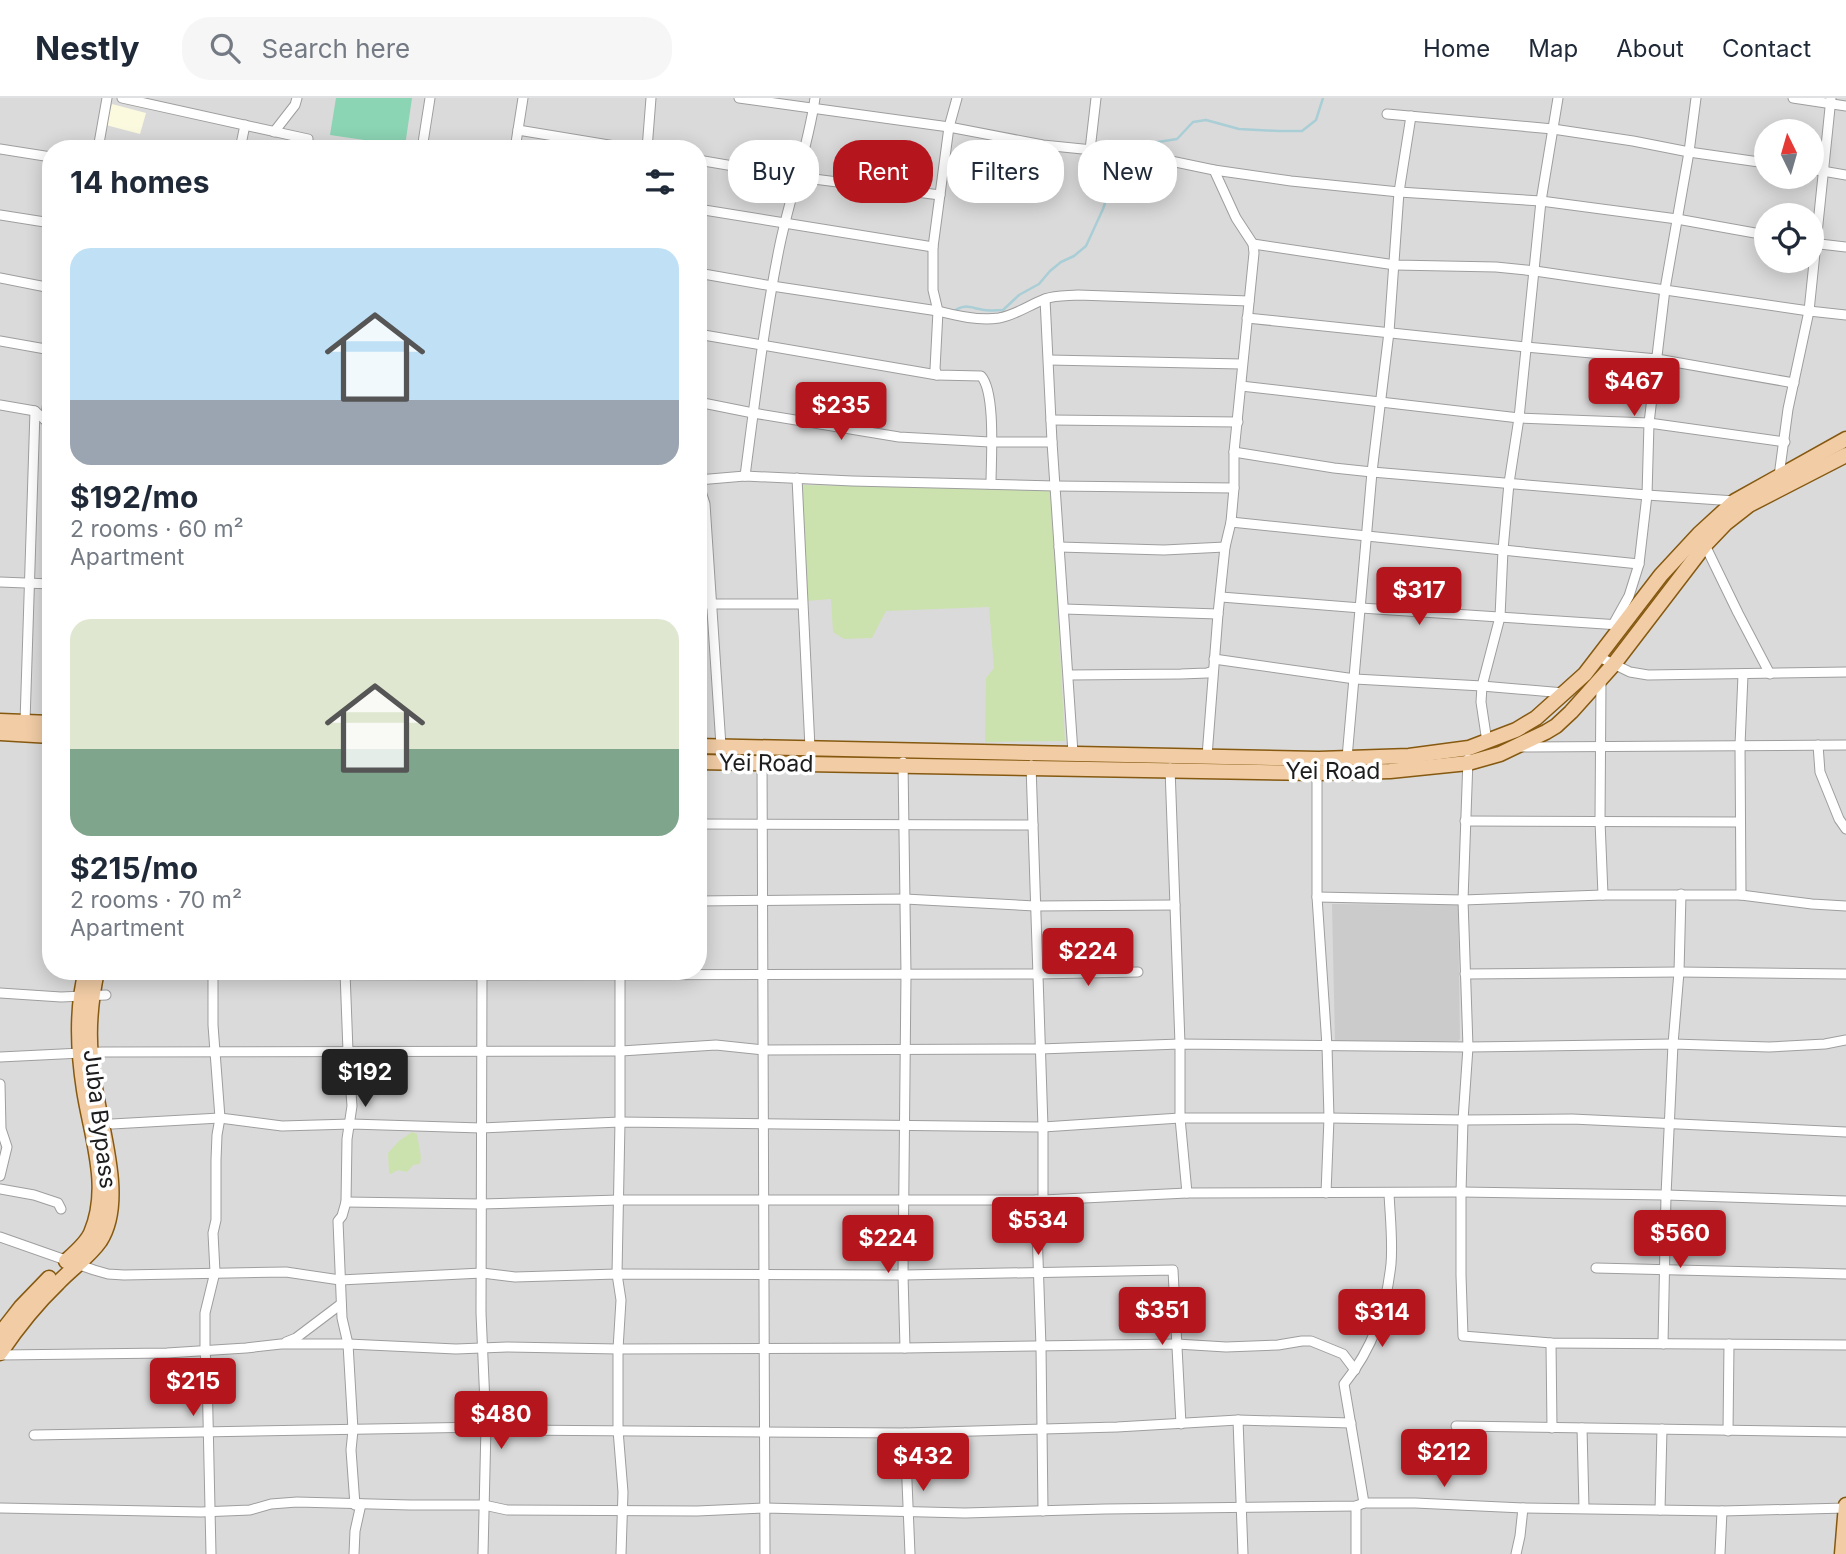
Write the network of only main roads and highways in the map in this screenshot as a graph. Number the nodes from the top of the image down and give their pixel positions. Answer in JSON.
{"nodes":[{"id":1,"x":1846,"y":439,"type":"edge"},
{"id":2,"x":1846,"y":455,"type":"edge"},
{"id":3,"x":1702,"y":539,"type":"junction"},
{"id":4,"x":0,"y":721,"type":"edge"},
{"id":5,"x":42,"y":723,"type":"edge"},
{"id":6,"x":0,"y":733,"type":"edge"},
{"id":7,"x":42,"y":735,"type":"edge"},
{"id":8,"x":707,"y":746,"type":"edge"},
{"id":9,"x":1468,"y":756,"type":"junction"},
{"id":10,"x":1031,"y":760,"type":"junction"},
{"id":11,"x":707,"y":762,"type":"edge"},
{"id":12,"x":1170,"y":762,"type":"junction"},
{"id":13,"x":1318,"y":766,"type":"junction"},
{"id":14,"x":85,"y":980,"type":"edge"},
{"id":15,"x":100,"y":980,"type":"edge"},
{"id":16,"x":0,"y":1334,"type":"edge"},
{"id":17,"x":0,"y":1354,"type":"edge"},
{"id":18,"x":1846,"y":1507,"type":"edge"},
{"id":19,"x":1846,"y":1516,"type":"edge"},
{"id":20,"x":1843,"y":1554,"type":"edge"}],
"edges":[{"from":1,"to":3,"type":"main road","name":"Yei Road"},
{"from":2,"to":3,"type":"main road","name":"Yei Road"},
{"from":3,"to":9,"type":"main road","name":"Yei Road"},
{"from":3,"to":9,"type":"main road","name":"Yei Road"},
{"from":4,"to":5,"type":"main road"},
{"from":6,"to":7,"type":"main road"},
{"from":8,"to":10,"type":"main road","name":"Yei Road"},
{"from":9,"to":13,"type":"main road","name":"Yei Road"},
{"from":9,"to":13,"type":"main road","name":"Yei Road"},
{"from":10,"to":11,"type":"main road","name":"Yei Road"},
{"from":10,"to":12,"type":"main road","name":"Yei Road"},
{"from":10,"to":12,"type":"main road","name":"Yei Road"},
{"from":12,"to":13,"type":"main road","name":"Yei Road"},
{"from":12,"to":13,"type":"main road","name":"Yei Road"},
{"from":14,"to":16,"type":"main road","name":"Juba Bypass"},
{"from":15,"to":17,"type":"main road","name":"Juba Bypass"},
{"from":18,"to":19,"type":"main road"},
{"from":19,"to":20,"type":"main road"}]}
